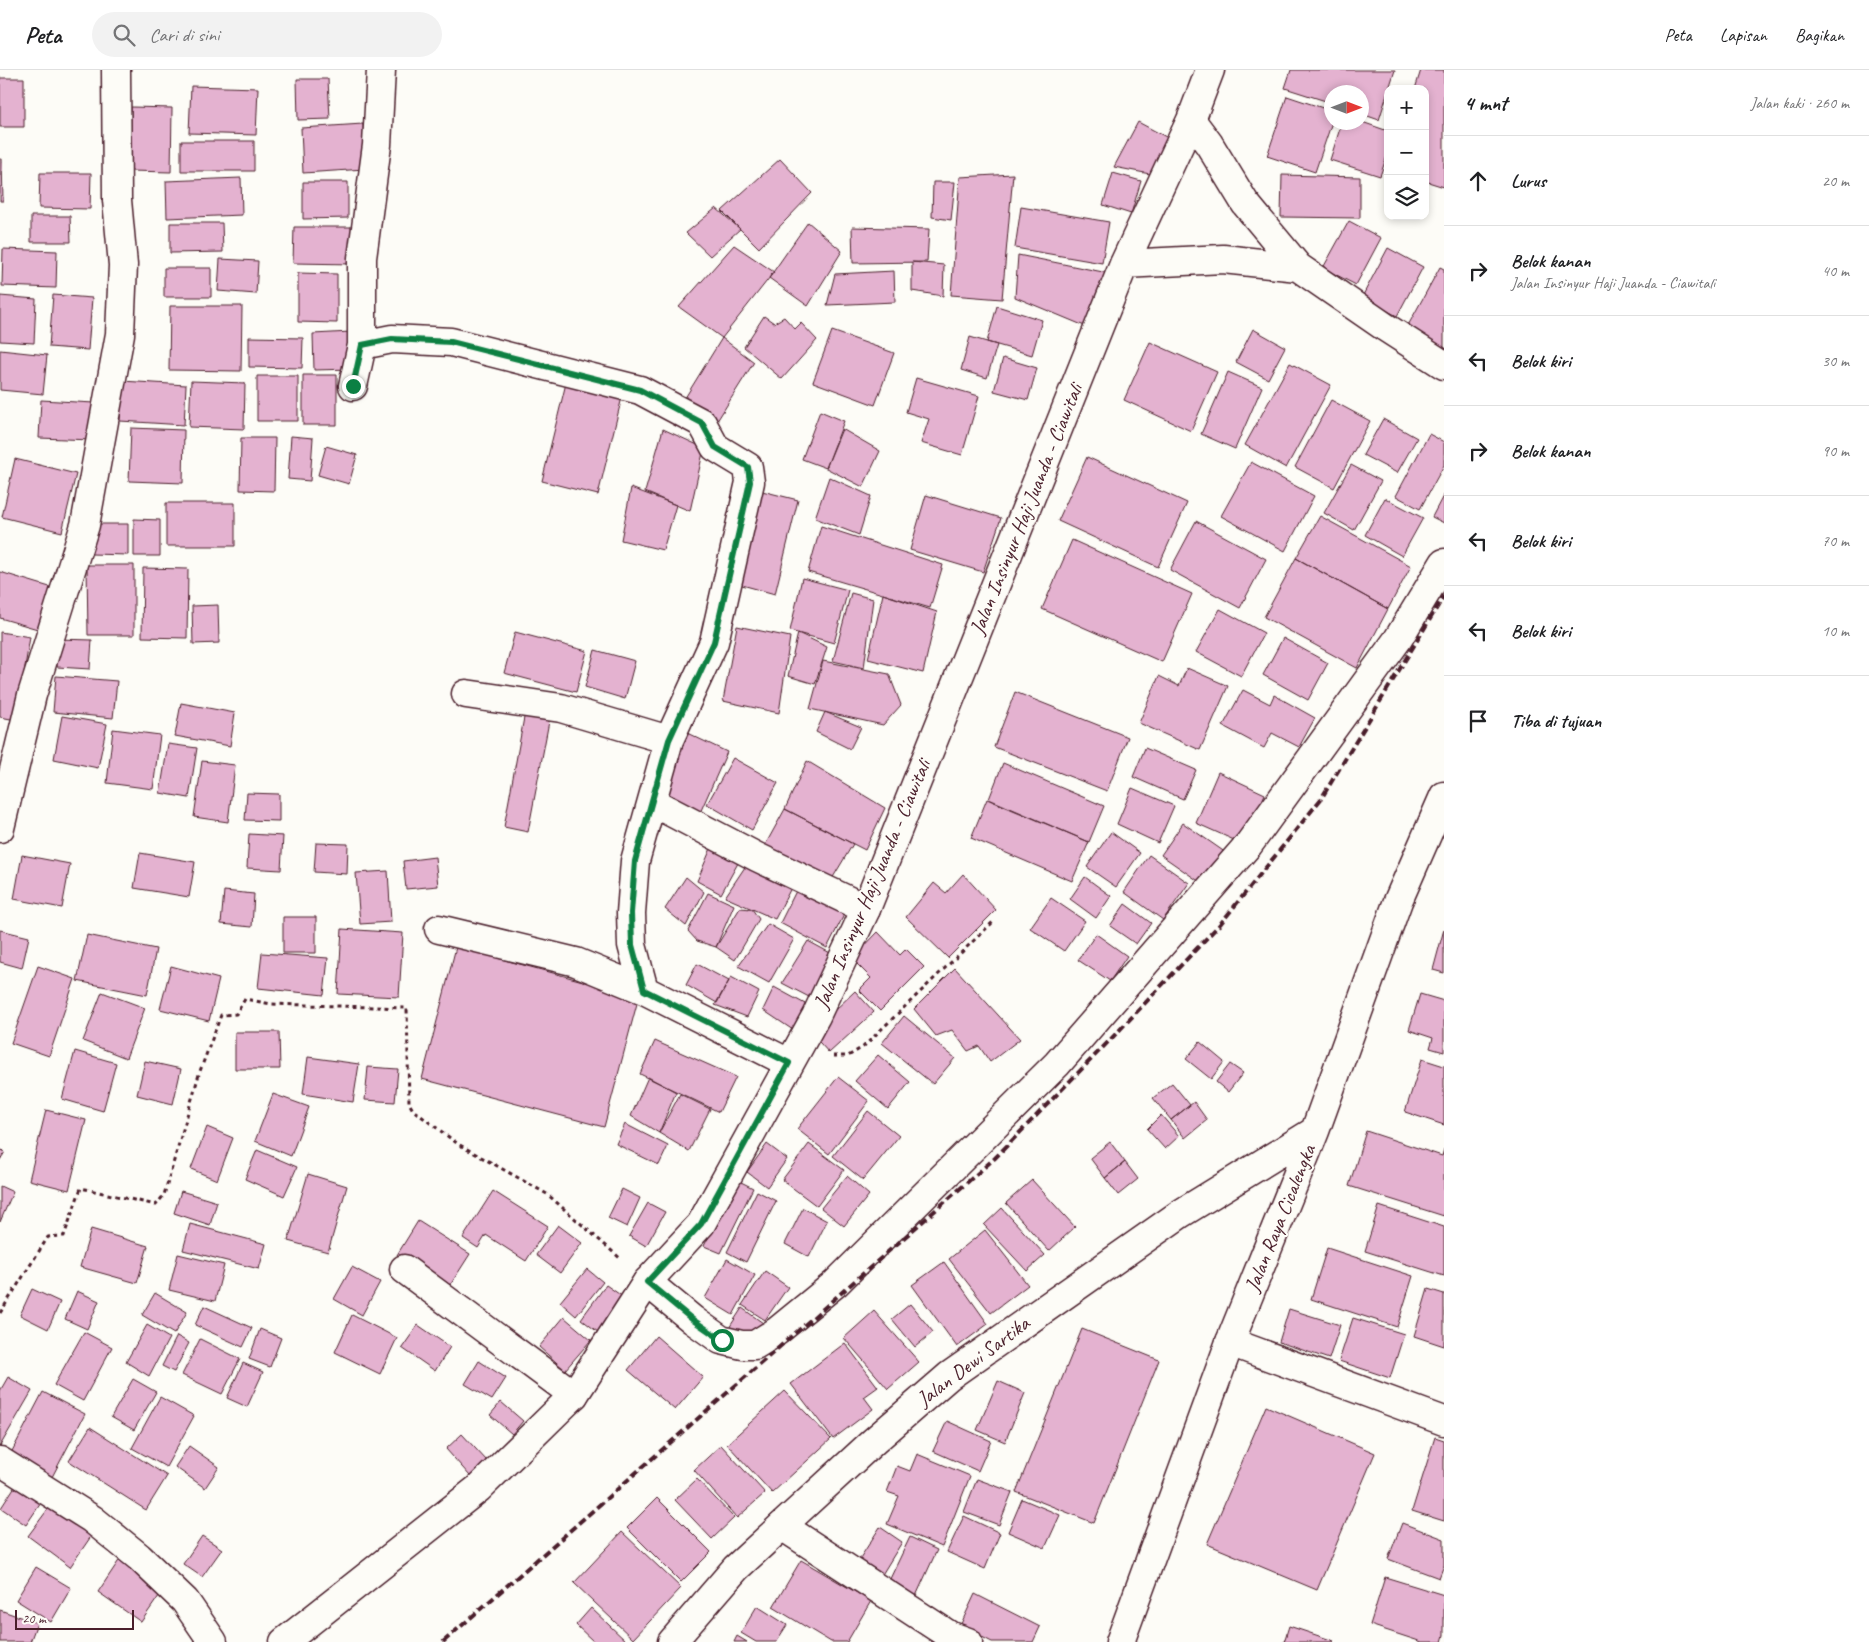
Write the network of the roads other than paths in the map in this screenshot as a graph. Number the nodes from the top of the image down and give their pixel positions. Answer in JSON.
{"nodes":[{"id":1,"x":116,"y":70,"type":"edge"},
{"id":2,"x":381,"y":70,"type":"edge"},
{"id":3,"x":1210,"y":70,"type":"edge"},
{"id":4,"x":1190,"y":120,"type":"junction"},
{"id":5,"x":1124,"y":264,"type":"junction"},
{"id":6,"x":1298,"y":267,"type":"junction"},
{"id":7,"x":362,"y":345,"type":"junction"},
{"id":8,"x":1444,"y":365,"type":"edge"},
{"id":9,"x":353,"y":386,"type":"dead end"},
{"id":10,"x":1444,"y":563,"type":"edge"},
{"id":11,"x":466,"y":694,"type":"dead end"},
{"id":12,"x":669,"y":740,"type":"junction"},
{"id":13,"x":1444,"y":796,"type":"edge"},
{"id":14,"x":652,"y":802,"type":"junction"},
{"id":15,"x":0,"y":828,"type":"edge"},
{"id":16,"x":866,"y":910,"type":"junction"},
{"id":17,"x":439,"y":929,"type":"dead end"},
{"id":18,"x":644,"y":990,"type":"junction"},
{"id":19,"x":789,"y":1063,"type":"junction"},
{"id":20,"x":1315,"y":1131,"type":"junction"},
{"id":21,"x":404,"y":1269,"type":"dead end"},
{"id":22,"x":647,"y":1282,"type":"junction"},
{"id":23,"x":1230,"y":1342,"type":"junction"},
{"id":24,"x":574,"y":1395,"type":"junction"},
{"id":25,"x":1444,"y":1421,"type":"edge"},
{"id":26,"x":0,"y":1461,"type":"edge"},
{"id":27,"x":782,"y":1526,"type":"junction"},
{"id":28,"x":213,"y":1642,"type":"edge"},
{"id":29,"x":284,"y":1642,"type":"edge"},
{"id":30,"x":672,"y":1642,"type":"edge"},
{"id":31,"x":968,"y":1642,"type":"edge"},
{"id":32,"x":1120,"y":1642,"type":"edge"}],
"edges":[{"from":1,"to":15,"type":"street"},
{"from":2,"to":7,"type":"street"},
{"from":3,"to":4,"type":"street","name":"Jalan Insinyur Haji Juanda - Ciawitali"},
{"from":4,"to":5,"type":"street","name":"Jalan Insinyur Haji Juanda - Ciawitali"},
{"from":4,"to":6,"type":"street"},
{"from":5,"to":6,"type":"street"},
{"from":5,"to":16,"type":"street","name":"Jalan Insinyur Haji Juanda - Ciawitali"},
{"from":6,"to":8,"type":"street"},
{"from":7,"to":9,"type":"street"},
{"from":7,"to":12,"type":"street"},
{"from":10,"to":22,"type":"street"},
{"from":11,"to":12,"type":"street"},
{"from":12,"to":14,"type":"street"},
{"from":13,"to":20,"type":"street","name":"Jalan Raya Cicalengka"},
{"from":14,"to":16,"type":"street"},
{"from":14,"to":18,"type":"street"},
{"from":16,"to":19,"type":"street","name":"Jalan Insinyur Haji Juanda - Ciawitali"},
{"from":17,"to":18,"type":"street"},
{"from":18,"to":19,"type":"street"},
{"from":19,"to":22,"type":"street","name":"Jalan Insinyur Haji Juanda - Ciawitali"},
{"from":20,"to":23,"type":"street","name":"Jalan Raya Cicalengka"},
{"from":20,"to":27,"type":"street","name":"Jalan Dewi Sartika"},
{"from":21,"to":24,"type":"street"},
{"from":22,"to":24,"type":"street","name":"Jalan Insinyur Haji Juanda - Ciawitali"},
{"from":23,"to":25,"type":"street"},
{"from":23,"to":32,"type":"street","name":"Jalan Raya Cicalengka"},
{"from":24,"to":29,"type":"street","name":"Jalan Insinyur Haji Juanda - Ciawitali"},
{"from":26,"to":28,"type":"street"},
{"from":27,"to":30,"type":"street","name":"Jalan Dewi Sartika"},
{"from":27,"to":31,"type":"street"}]}
